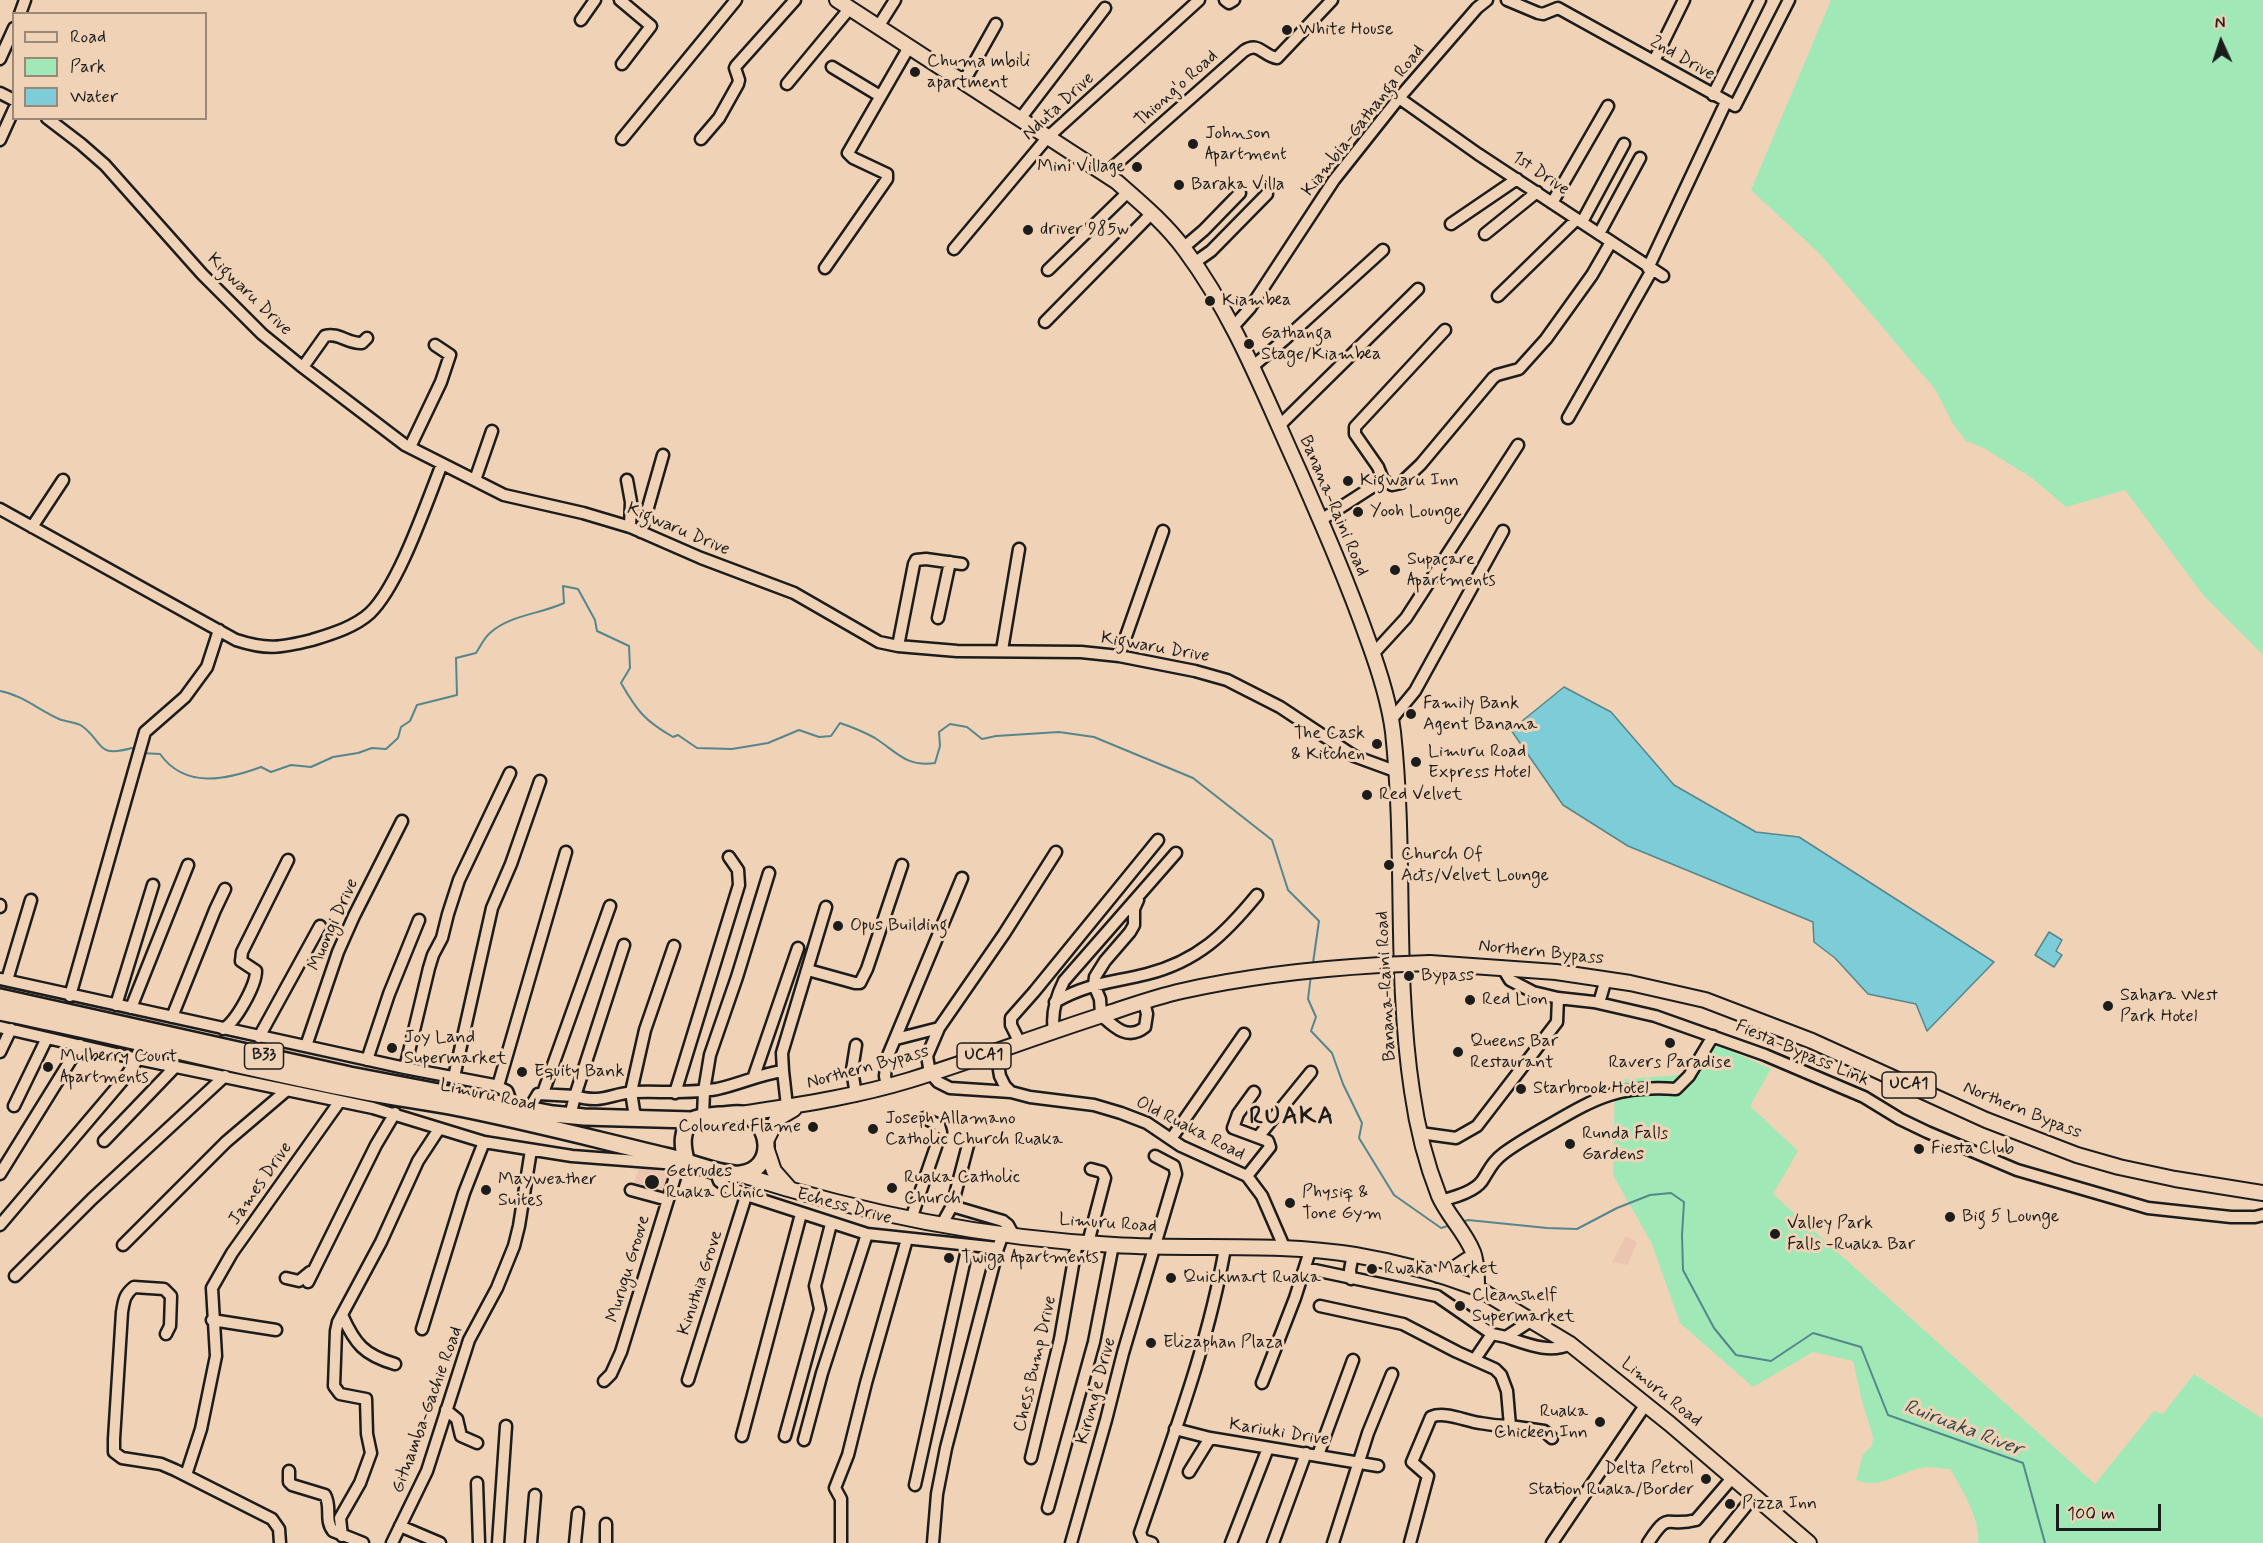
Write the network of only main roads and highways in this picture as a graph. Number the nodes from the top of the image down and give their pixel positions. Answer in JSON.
{"nodes":[{"id":1,"x":837,"y":0,"type":"edge"},
{"id":2,"x":0,"y":996,"type":"edge"},
{"id":3,"x":0,"y":1011,"type":"edge"},
{"id":4,"x":793,"y":1106,"type":"junction"},
{"id":5,"x":529,"y":1109,"type":"joint"},
{"id":6,"x":741,"y":1114,"type":"junction"},
{"id":7,"x":698,"y":1118,"type":"junction"},
{"id":8,"x":767,"y":1144,"type":"junction"},
{"id":9,"x":687,"y":1162,"type":"junction"},
{"id":10,"x":740,"y":1174,"type":"junction"},
{"id":11,"x":790,"y":1189,"type":"junction"},
{"id":12,"x":2263,"y":1193,"type":"edge"},
{"id":13,"x":1470,"y":1245,"type":"junction"},
{"id":14,"x":1467,"y":1260,"type":"junction"},
{"id":15,"x":1438,"y":1275,"type":"junction"},
{"id":16,"x":1471,"y":1285,"type":"junction"},
{"id":17,"x":1809,"y":1543,"type":"edge"}],
"edges":[{"from":1,"to":13,"type":"main road","name":"Banana-Raini Road"},
{"from":2,"to":5,"type":"highway","name":"Limuru Road","number":"B33"},
{"from":3,"to":9,"type":"highway","name":"Limuru Road","number":"B33"},
{"from":4,"to":6,"type":"main road","name":"Northern Bypass","number":"UCA1"},
{"from":4,"to":8,"type":"main road","name":"Northern Bypass"},
{"from":4,"to":12,"type":"main road","name":"Northern Bypass","number":"UCA1","bridge":true},
{"from":5,"to":7,"type":"highway","name":"Northern Bypass","number":"B33"},
{"from":6,"to":7,"type":"highway","name":"Northern Bypass"},
{"from":6,"to":8,"type":"highway"},
{"from":7,"to":9,"type":"highway"},
{"from":8,"to":10,"type":"highway","name":"Northern Bypass"},
{"from":8,"to":11,"type":"main road"},
{"from":9,"to":10,"type":"highway"},
{"from":10,"to":11,"type":"main road","name":"Limuru Road"},
{"from":11,"to":15,"type":"main road","name":"Limuru Road"},
{"from":13,"to":14,"type":"main road"},
{"from":13,"to":16,"type":"main road"},
{"from":14,"to":15,"type":"main road"},
{"from":14,"to":16,"type":"main road"},
{"from":15,"to":16,"type":"main road","name":"Limuru Road"},
{"from":16,"to":17,"type":"main road","name":"Limuru Road"}]}
